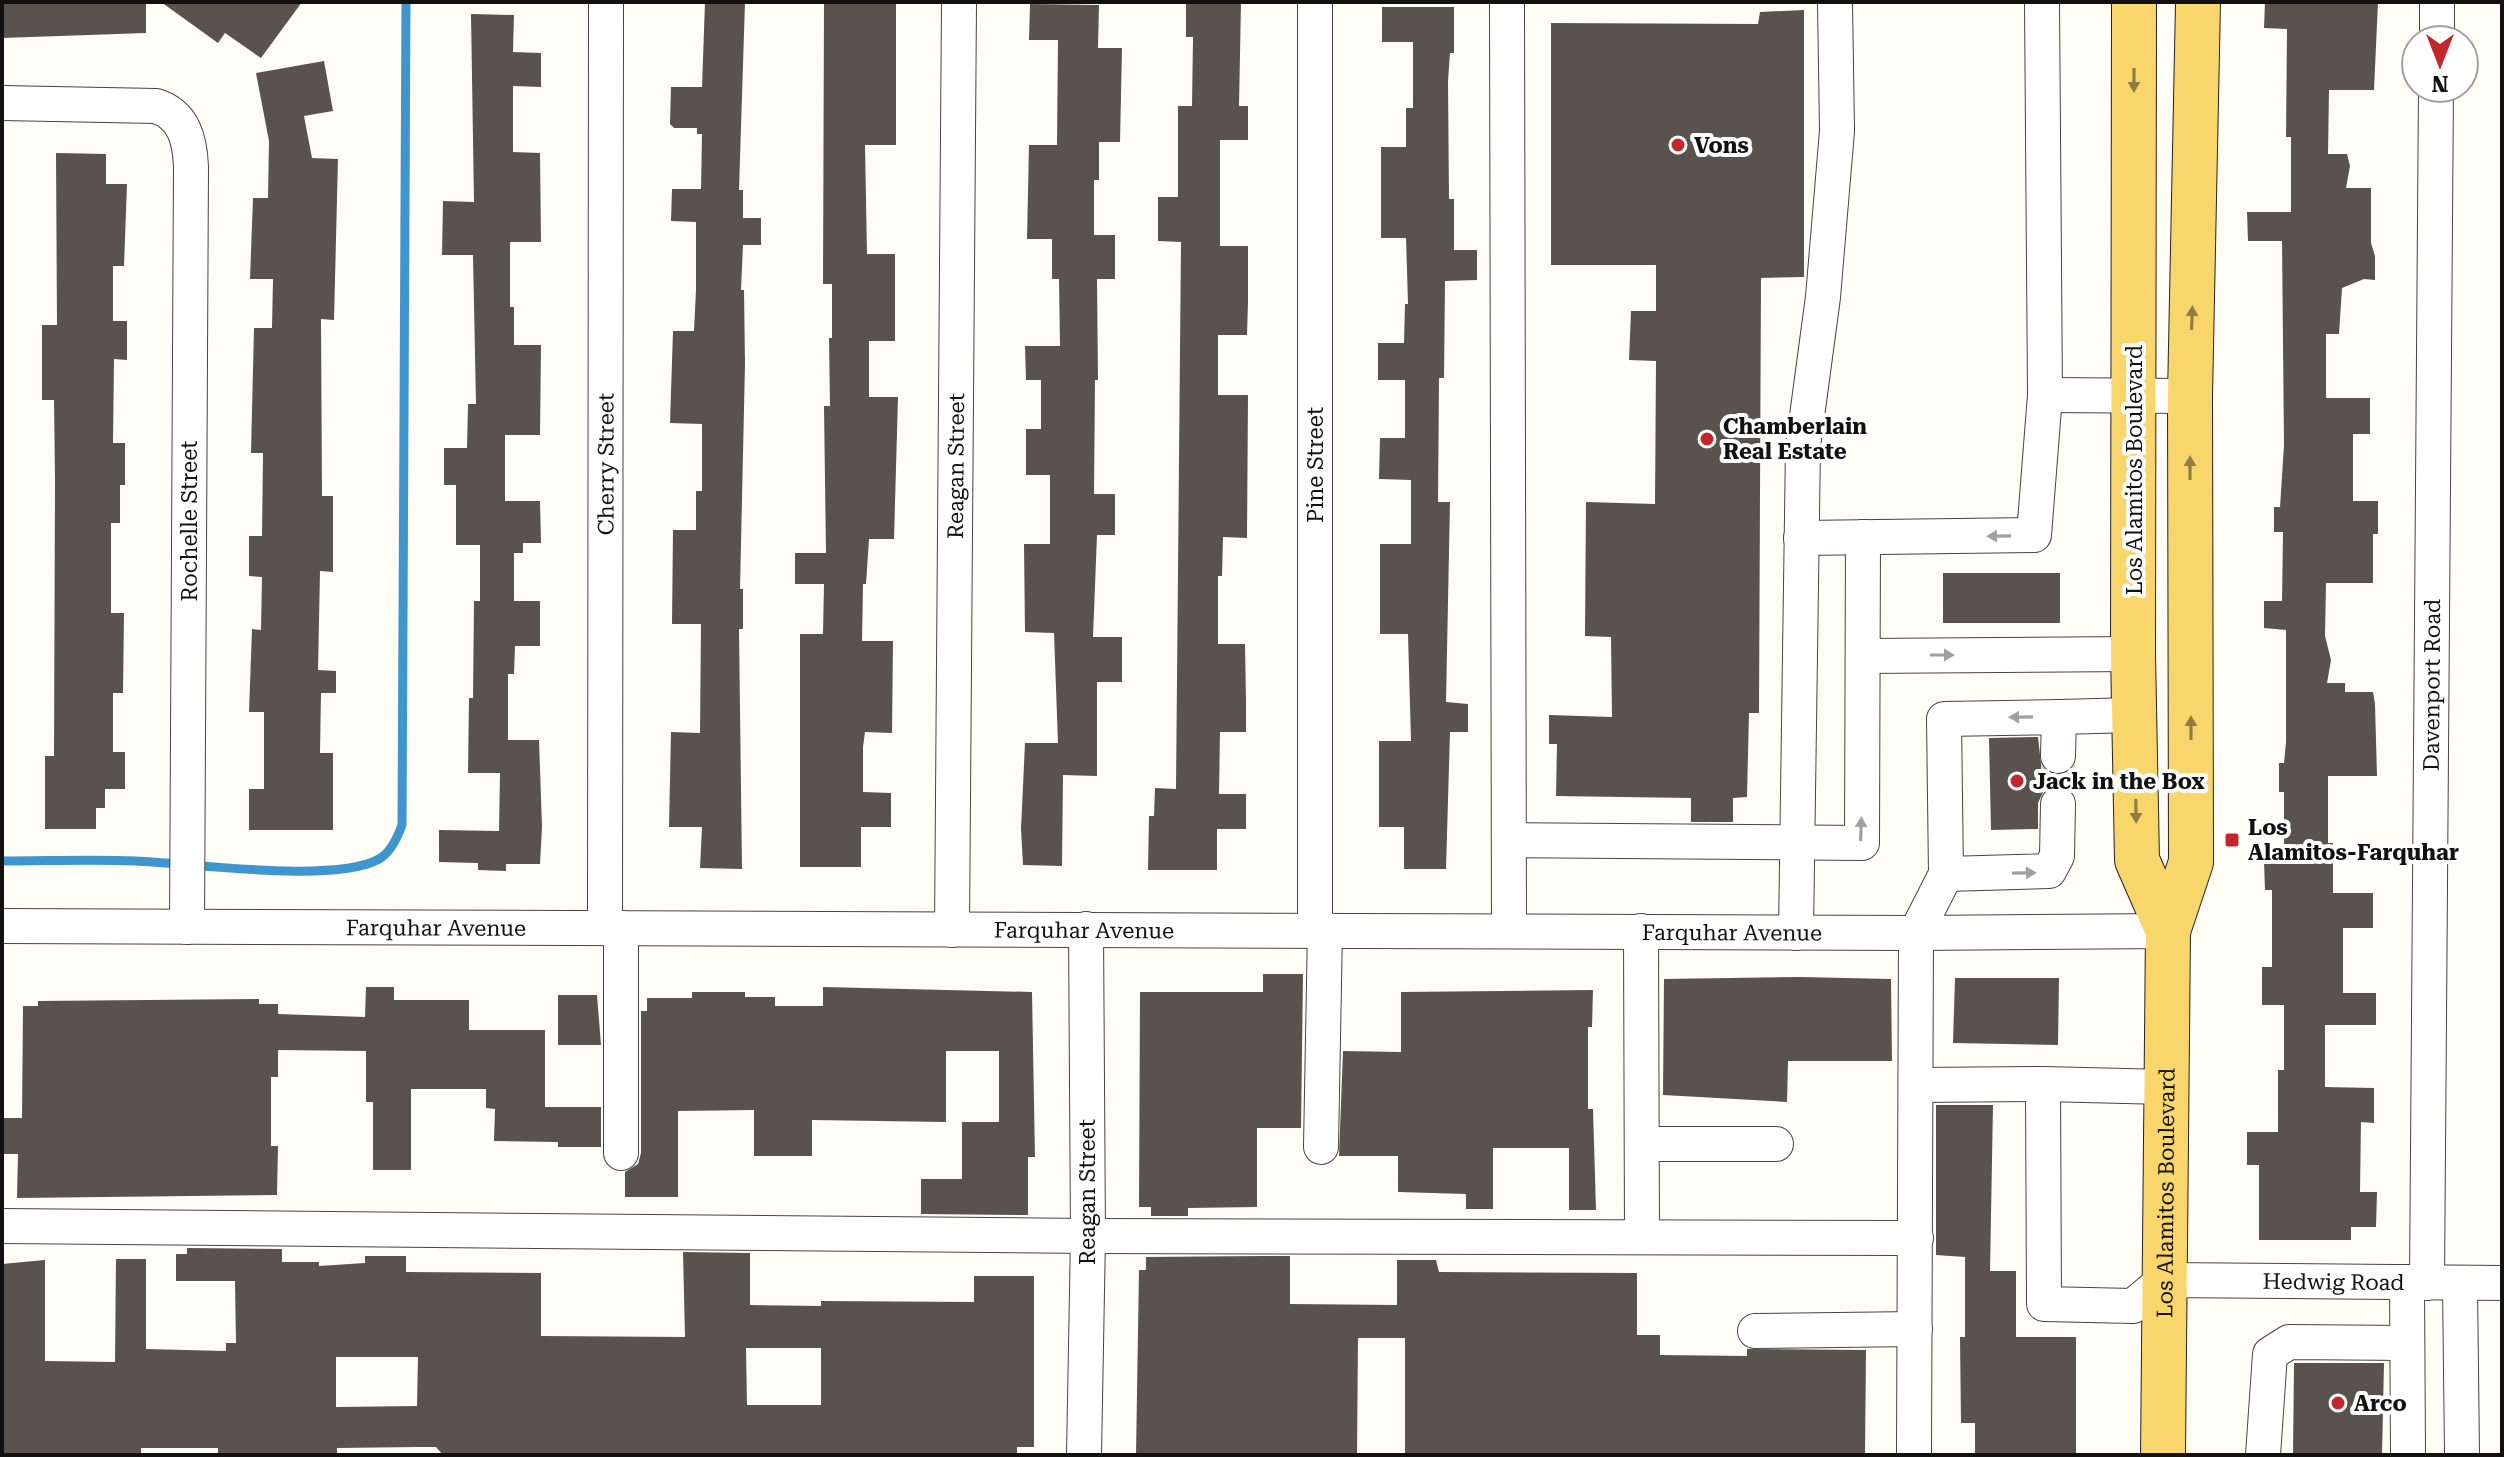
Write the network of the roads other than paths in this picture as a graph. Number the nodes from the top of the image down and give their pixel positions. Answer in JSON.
{"nodes":[{"id":1,"x":606,"y":2,"type":"edge"},
{"id":2,"x":959,"y":2,"type":"edge"},
{"id":3,"x":1315,"y":2,"type":"edge"},
{"id":4,"x":1507,"y":2,"type":"edge"},
{"id":5,"x":1835,"y":2,"type":"edge"},
{"id":6,"x":2042,"y":2,"type":"edge"},
{"id":7,"x":2134,"y":2,"type":"edge"},
{"id":8,"x":2198,"y":2,"type":"edge"},
{"id":9,"x":2437,"y":2,"type":"edge"},
{"id":10,"x":2437,"y":24,"type":"edge"},
{"id":11,"x":2,"y":103,"type":"edge"},
{"id":12,"x":2436,"y":104,"type":"edge"},
{"id":13,"x":2045,"y":395,"type":"junction"},
{"id":14,"x":2190,"y":396,"type":"junction"},
{"id":15,"x":2135,"y":397,"type":"junction"},
{"id":16,"x":1863,"y":537,"type":"junction"},
{"id":17,"x":1801,"y":538,"type":"junction"},
{"id":18,"x":2133,"y":654,"type":"junction"},
{"id":19,"x":1864,"y":656,"type":"junction"},
{"id":20,"x":2134,"y":715,"type":"junction"},
{"id":21,"x":2059,"y":717,"type":"junction"},
{"id":22,"x":2058,"y":756,"type":"tunnel mouth"},
{"id":23,"x":2058,"y":804,"type":"tunnel mouth"},
{"id":24,"x":1509,"y":840,"type":"junction"},
{"id":25,"x":1797,"y":843,"type":"junction"},
{"id":26,"x":1946,"y":874,"type":"junction"},
{"id":27,"x":2,"y":926,"type":"edge"},
{"id":28,"x":187,"y":927,"type":"junction"},
{"id":29,"x":613,"y":928,"type":"junction"},
{"id":30,"x":1086,"y":929,"type":"junction"},
{"id":31,"x":1320,"y":929,"type":"junction"},
{"id":32,"x":952,"y":930,"type":"junction"},
{"id":33,"x":1509,"y":930,"type":"junction"},
{"id":34,"x":1641,"y":931,"type":"junction"},
{"id":35,"x":2168,"y":931,"type":"junction"},
{"id":36,"x":1796,"y":933,"type":"junction"},
{"id":37,"x":1916,"y":933,"type":"junction"},
{"id":38,"x":2043,"y":1084,"type":"junction"},
{"id":39,"x":1916,"y":1085,"type":"junction"},
{"id":40,"x":2166,"y":1087,"type":"junction"},
{"id":41,"x":1642,"y":1144,"type":"junction"},
{"id":42,"x":1776,"y":1144,"type":"dead end"},
{"id":43,"x":1321,"y":1147,"type":"dead end"},
{"id":44,"x":621,"y":1153,"type":"dead end"},
{"id":45,"x":2,"y":1226,"type":"edge"},
{"id":46,"x":1088,"y":1236,"type":"junction"},
{"id":47,"x":1642,"y":1237,"type":"junction"},
{"id":48,"x":1916,"y":1238,"type":"junction"},
{"id":49,"x":2164,"y":1280,"type":"junction"},
{"id":50,"x":2431,"y":1283,"type":"junction"},
{"id":51,"x":2502,"y":1283,"type":"edge"},
{"id":52,"x":1915,"y":1329,"type":"junction"},
{"id":53,"x":1755,"y":1331,"type":"dead end"},
{"id":54,"x":2407,"y":1343,"type":"junction"},
{"id":55,"x":1084,"y":1455,"type":"edge"},
{"id":56,"x":1914,"y":1455,"type":"edge"},
{"id":57,"x":2163,"y":1455,"type":"edge"},
{"id":58,"x":2263,"y":1455,"type":"edge"},
{"id":59,"x":2408,"y":1455,"type":"edge"},
{"id":60,"x":2462,"y":1455,"type":"edge"}],
"edges":[{"from":1,"to":29,"type":"street","name":"Cherry Street"},
{"from":2,"to":32,"type":"street","name":"Reagan Street"},
{"from":3,"to":31,"type":"street","name":"Pine Street"},
{"from":4,"to":24,"type":"street"},
{"from":5,"to":17,"type":"street"},
{"from":6,"to":13,"type":"street"},
{"from":7,"to":15,"type":"main road","name":"Los Alamitos Boulevard","one_way":true},
{"from":14,"to":8,"type":"main road","name":"Los Alamitos Boulevard","one_way":true},
{"from":9,"to":10,"type":"street"},
{"from":11,"to":28,"type":"street","name":"Rochelle Street"},
{"from":12,"to":50,"type":"street","name":"Davenport Road"},
{"from":13,"to":15,"type":"street"},
{"from":13,"to":16,"type":"street","one_way":true},
{"from":14,"to":15,"type":"street"},
{"from":35,"to":14,"type":"main road","name":"Los Alamitos Boulevard","one_way":true},
{"from":15,"to":18,"type":"main road","name":"Los Alamitos Boulevard"},
{"from":16,"to":17,"type":"street"},
{"from":16,"to":19,"type":"street"},
{"from":17,"to":25,"type":"street"},
{"from":19,"to":18,"type":"street","one_way":true},
{"from":18,"to":20,"type":"main road","name":"Los Alamitos Boulevard"},
{"from":25,"to":19,"type":"street","one_way":true},
{"from":20,"to":21,"type":"street"},
{"from":20,"to":35,"type":"main road","name":"Los Alamitos Boulevard","one_way":true},
{"from":21,"to":22,"type":"street"},
{"from":21,"to":26,"type":"street","one_way":true},
{"from":26,"to":23,"type":"street","one_way":true},
{"from":24,"to":25,"type":"street"},
{"from":24,"to":33,"type":"street"},
{"from":25,"to":36,"type":"street"},
{"from":26,"to":37,"type":"street"},
{"from":27,"to":28,"type":"street","name":"Farquhar Avenue"},
{"from":28,"to":29,"type":"street","name":"Farquhar Avenue"},
{"from":29,"to":32,"type":"street","name":"Farquhar Avenue"},
{"from":29,"to":44,"type":"street","name":"Cherry Street"},
{"from":30,"to":31,"type":"street","name":"Farquhar Avenue"},
{"from":30,"to":32,"type":"street","name":"Farquhar Avenue"},
{"from":30,"to":46,"type":"street","name":"Reagan Street"},
{"from":31,"to":33,"type":"street","name":"Farquhar Avenue"},
{"from":31,"to":43,"type":"street","name":"Pine Street"},
{"from":33,"to":34,"type":"street","name":"Farquhar Avenue"},
{"from":34,"to":36,"type":"street","name":"Farquhar Avenue"},
{"from":34,"to":41,"type":"street"},
{"from":35,"to":37,"type":"street","name":"Farquhar Avenue"},
{"from":35,"to":40,"type":"main road","name":"Los Alamitos Boulevard"},
{"from":36,"to":37,"type":"street","name":"Farquhar Avenue"},
{"from":37,"to":39,"type":"street"},
{"from":38,"to":39,"type":"street"},
{"from":38,"to":40,"type":"street"},
{"from":38,"to":49,"type":"street"},
{"from":39,"to":48,"type":"street"},
{"from":40,"to":49,"type":"main road","name":"Los Alamitos Boulevard"},
{"from":41,"to":42,"type":"street"},
{"from":41,"to":47,"type":"street"},
{"from":45,"to":46,"type":"street"},
{"from":46,"to":47,"type":"street"},
{"from":46,"to":55,"type":"street","name":"Reagan Street"},
{"from":47,"to":48,"type":"street"},
{"from":48,"to":52,"type":"street"},
{"from":49,"to":50,"type":"street","name":"Hedwig Road"},
{"from":49,"to":57,"type":"main road","name":"Los Alamitos Boulevard"},
{"from":50,"to":51,"type":"street","name":"Hedwig Road"},
{"from":50,"to":54,"type":"street"},
{"from":50,"to":60,"type":"street"},
{"from":52,"to":53,"type":"street"},
{"from":52,"to":56,"type":"street"},
{"from":54,"to":58,"type":"street"},
{"from":54,"to":59,"type":"street"}]}
